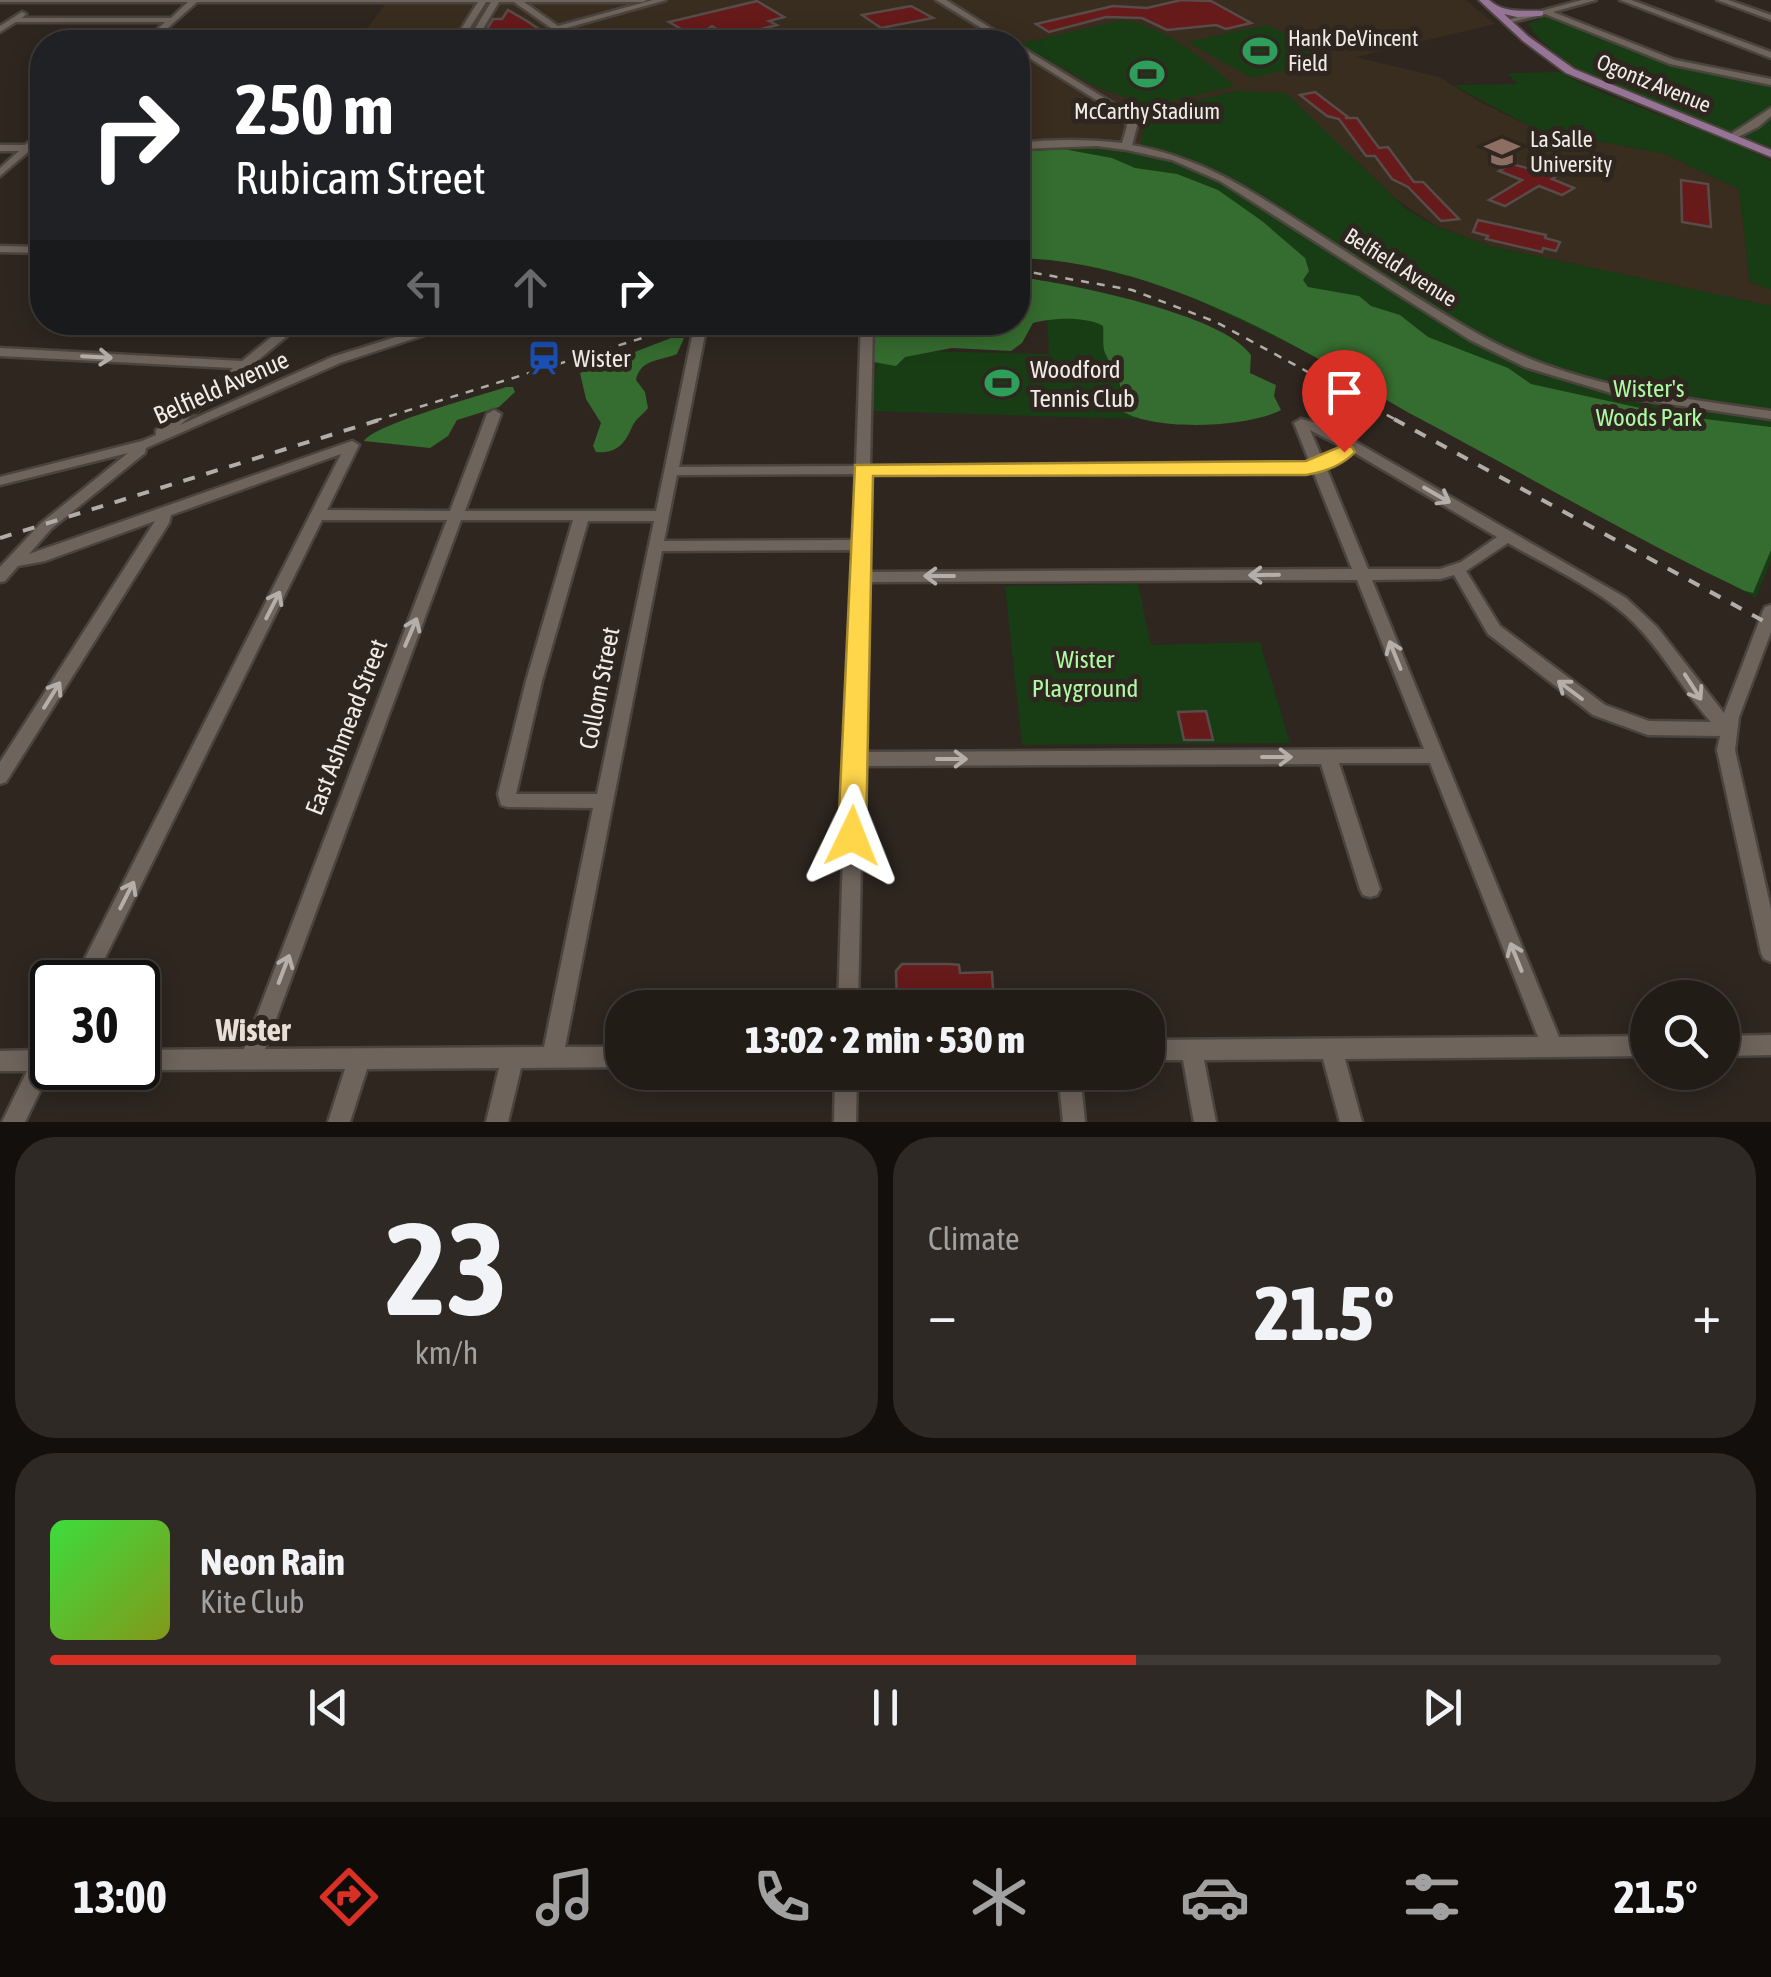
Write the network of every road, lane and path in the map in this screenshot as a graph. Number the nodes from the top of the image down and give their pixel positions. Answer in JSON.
{"nodes":[{"id":1,"x":0,"y":0,"type":"edge"},
{"id":2,"x":41,"y":0,"type":"edge"},
{"id":3,"x":644,"y":0,"type":"edge"},
{"id":4,"x":662,"y":0,"type":"edge"},
{"id":5,"x":940,"y":0,"type":"edge"},
{"id":6,"x":1484,"y":0,"type":"edge"},
{"id":7,"x":1592,"y":0,"type":"edge"},
{"id":8,"x":1624,"y":0,"type":"edge"},
{"id":9,"x":1721,"y":0,"type":"edge"},
{"id":10,"x":194,"y":1,"type":"edge"},
{"id":11,"x":483,"y":1,"type":"edge"},
{"id":12,"x":516,"y":1,"type":"edge"},
{"id":13,"x":569,"y":1,"type":"edge"},
{"id":14,"x":496,"y":2,"type":"edge"},
{"id":15,"x":1494,"y":9,"type":"junction"},
{"id":16,"x":530,"y":12,"type":"junction"},
{"id":17,"x":1543,"y":12,"type":"junction"},
{"id":18,"x":1771,"y":18,"type":"edge"},
{"id":19,"x":15,"y":20,"type":"junction"},
{"id":20,"x":172,"y":20,"type":"junction"},
{"id":21,"x":1508,"y":21,"type":"junction"},
{"id":22,"x":554,"y":28,"type":"junction"},
{"id":23,"x":0,"y":30,"type":"edge"},
{"id":24,"x":161,"y":30,"type":"edge"},
{"id":25,"x":465,"y":30,"type":"edge"},
{"id":26,"x":478,"y":30,"type":"edge"},
{"id":27,"x":557,"y":30,"type":"edge"},
{"id":28,"x":989,"y":30,"type":"edge"},
{"id":29,"x":1030,"y":55,"type":"edge"},
{"id":30,"x":1771,"y":55,"type":"edge"},
{"id":31,"x":1771,"y":82,"type":"edge"},
{"id":32,"x":1771,"y":111,"type":"edge"},
{"id":33,"x":1733,"y":136,"type":"junction"},
{"id":34,"x":1030,"y":145,"type":"edge"},
{"id":35,"x":1126,"y":146,"type":"junction"},
{"id":36,"x":0,"y":148,"type":"edge"},
{"id":37,"x":28,"y":148,"type":"joint"},
{"id":38,"x":1771,"y":154,"type":"edge"},
{"id":39,"x":0,"y":173,"type":"edge"},
{"id":40,"x":0,"y":250,"type":"edge"},
{"id":41,"x":30,"y":250,"type":"edge"},
{"id":42,"x":282,"y":335,"type":"edge"},
{"id":43,"x":416,"y":335,"type":"edge"},
{"id":44,"x":699,"y":335,"type":"edge"},
{"id":45,"x":867,"y":335,"type":"edge"},
{"id":46,"x":0,"y":352,"type":"edge"},
{"id":47,"x":244,"y":365,"type":"junction"},
{"id":48,"x":494,"y":414,"type":"dead end"},
{"id":49,"x":1771,"y":415,"type":"edge"},
{"id":50,"x":148,"y":444,"type":"junction"},
{"id":51,"x":1352,"y":446,"type":"junction"},
{"id":52,"x":1318,"y":466,"type":"junction"},
{"id":53,"x":862,"y":470,"type":"junction"},
{"id":54,"x":671,"y":471,"type":"junction"},
{"id":55,"x":0,"y":481,"type":"edge"},
{"id":56,"x":164,"y":512,"type":"junction"},
{"id":57,"x":318,"y":515,"type":"junction"},
{"id":58,"x":456,"y":515,"type":"junction"},
{"id":59,"x":582,"y":516,"type":"junction"},
{"id":60,"x":662,"y":516,"type":"junction"},
{"id":61,"x":1508,"y":536,"type":"junction"},
{"id":62,"x":861,"y":545,"type":"junction"},
{"id":63,"x":656,"y":546,"type":"junction"},
{"id":64,"x":13,"y":562,"type":"junction"},
{"id":65,"x":1458,"y":570,"type":"junction"},
{"id":66,"x":1362,"y":574,"type":"junction"},
{"id":67,"x":0,"y":577,"type":"edge"},
{"id":68,"x":860,"y":577,"type":"junction"},
{"id":69,"x":1771,"y":611,"type":"edge"},
{"id":70,"x":1728,"y":729,"type":"junction"},
{"id":71,"x":8,"y":753,"type":"edge"},
{"id":72,"x":1436,"y":756,"type":"junction"},
{"id":73,"x":1328,"y":758,"type":"junction"},
{"id":74,"x":854,"y":759,"type":"junction"},
{"id":75,"x":0,"y":777,"type":"edge"},
{"id":76,"x":605,"y":801,"type":"junction"},
{"id":77,"x":1370,"y":889,"type":"dead end"},
{"id":78,"x":1766,"y":910,"type":"edge"},
{"id":79,"x":1771,"y":953,"type":"edge"},
{"id":80,"x":94,"y":960,"type":"edge"},
{"id":81,"x":848,"y":990,"type":"edge"},
{"id":82,"x":1771,"y":1045,"type":"edge"},
{"id":83,"x":1630,"y":1046,"type":"edge"},
{"id":84,"x":1740,"y":1046,"type":"edge"},
{"id":85,"x":1553,"y":1047,"type":"junction"},
{"id":86,"x":1332,"y":1048,"type":"junction"},
{"id":87,"x":1165,"y":1050,"type":"edge"},
{"id":88,"x":1192,"y":1050,"type":"junction"},
{"id":89,"x":30,"y":1057,"type":"edge"},
{"id":90,"x":512,"y":1058,"type":"junction"},
{"id":91,"x":552,"y":1058,"type":"junction"},
{"id":92,"x":605,"y":1058,"type":"edge"},
{"id":93,"x":360,"y":1059,"type":"junction"},
{"id":94,"x":160,"y":1060,"type":"edge"},
{"id":95,"x":250,"y":1060,"type":"junction"},
{"id":96,"x":0,"y":1061,"type":"edge"},
{"id":97,"x":31,"y":1090,"type":"edge"},
{"id":98,"x":846,"y":1090,"type":"edge"},
{"id":99,"x":1071,"y":1090,"type":"edge"},
{"id":100,"x":13,"y":1122,"type":"edge"},
{"id":101,"x":340,"y":1122,"type":"edge"},
{"id":102,"x":498,"y":1122,"type":"edge"},
{"id":103,"x":845,"y":1122,"type":"edge"},
{"id":104,"x":1074,"y":1122,"type":"edge"},
{"id":105,"x":1205,"y":1122,"type":"edge"},
{"id":106,"x":1351,"y":1122,"type":"edge"}],
"edges":[{"from":1,"to":2,"type":"street"},
{"from":2,"to":10,"type":"street"},
{"from":2,"to":19,"type":"street"},
{"from":3,"to":13,"type":"street"},
{"from":4,"to":22,"type":"street"},
{"from":5,"to":28,"type":"street"},
{"from":6,"to":15,"type":"main road","name":"Ogontz Avenue"},
{"from":7,"to":17,"type":"street"},
{"from":8,"to":30,"type":"street"},
{"from":9,"to":18,"type":"street"},
{"from":10,"to":11,"type":"street"},
{"from":10,"to":20,"type":"street"},
{"from":11,"to":14,"type":"street"},
{"from":11,"to":25,"type":"street"},
{"from":12,"to":13,"type":"street"},
{"from":12,"to":14,"type":"street"},
{"from":12,"to":16,"type":"street"},
{"from":13,"to":16,"type":"street"},
{"from":14,"to":26,"type":"street"},
{"from":15,"to":17,"type":"main road"},
{"from":15,"to":21,"type":"main road","name":"Ogontz Avenue"},
{"from":16,"to":22,"type":"street"},
{"from":17,"to":21,"type":"street"},
{"from":17,"to":31,"type":"street"},
{"from":19,"to":20,"type":"street"},
{"from":19,"to":23,"type":"street"},
{"from":20,"to":24,"type":"street"},
{"from":21,"to":33,"type":"main road","name":"Ogontz Avenue"},
{"from":22,"to":27,"type":"street"},
{"from":29,"to":35,"type":"street"},
{"from":32,"to":33,"type":"street"},
{"from":33,"to":38,"type":"main road","name":"Ogontz Avenue"},
{"from":34,"to":35,"type":"street","name":"Belfield Avenue"},
{"from":35,"to":49,"type":"street","name":"Belfield Avenue"},
{"from":36,"to":37,"type":"street"},
{"from":37,"to":39,"type":"street"},
{"from":40,"to":41,"type":"street"},
{"from":42,"to":47,"type":"street"},
{"from":43,"to":50,"type":"street","name":"Belfield Avenue"},
{"from":44,"to":54,"type":"street","name":"Collom Street"},
{"from":45,"to":53,"type":"street"},
{"from":46,"to":47,"type":"street","one_way":true},
{"from":47,"to":50,"type":"street"},
{"from":48,"to":58,"type":"street","name":"East Ashmead Street"},
{"from":50,"to":55,"type":"street","name":"Belfield Avenue"},
{"from":50,"to":64,"type":"street"},
{"from":51,"to":52,"type":"street"},
{"from":51,"to":52,"type":"street"},
{"from":51,"to":61,"type":"street","one_way":true},
{"from":52,"to":53,"type":"street"},
{"from":52,"to":66,"type":"street"},
{"from":53,"to":54,"type":"street"},
{"from":53,"to":62,"type":"street"},
{"from":54,"to":60,"type":"street","name":"Collom Street"},
{"from":56,"to":57,"type":"street"},
{"from":56,"to":64,"type":"street"},
{"from":71,"to":56,"type":"street","one_way":true},
{"from":57,"to":58,"type":"street"},
{"from":80,"to":57,"type":"street","one_way":true},
{"from":58,"to":59,"type":"street"},
{"from":95,"to":58,"type":"street","name":"East Ashmead Street","one_way":true},
{"from":59,"to":60,"type":"street"},
{"from":59,"to":76,"type":"street"},
{"from":60,"to":63,"type":"street","name":"Collom Street"},
{"from":61,"to":65,"type":"street"},
{"from":61,"to":70,"type":"street","one_way":true},
{"from":62,"to":63,"type":"street"},
{"from":62,"to":68,"type":"street"},
{"from":63,"to":76,"type":"street","name":"Collom Street"},
{"from":64,"to":67,"type":"street"},
{"from":65,"to":66,"type":"street"},
{"from":70,"to":65,"type":"street","one_way":true},
{"from":66,"to":68,"type":"street","one_way":true},
{"from":72,"to":66,"type":"street","one_way":true},
{"from":68,"to":74,"type":"street"},
{"from":69,"to":70,"type":"street"},
{"from":70,"to":78,"type":"street"},
{"from":71,"to":75,"type":"street"},
{"from":72,"to":73,"type":"street"},
{"from":85,"to":72,"type":"street","one_way":true},
{"from":74,"to":73,"type":"street","one_way":true},
{"from":73,"to":77,"type":"street"},
{"from":74,"to":81,"type":"street"},
{"from":76,"to":91,"type":"street","name":"Collom Street"},
{"from":78,"to":79,"type":"street"},
{"from":82,"to":84,"type":"street"},
{"from":83,"to":85,"type":"street"},
{"from":85,"to":86,"type":"street"},
{"from":86,"to":88,"type":"street"},
{"from":86,"to":106,"type":"street"},
{"from":87,"to":88,"type":"street"},
{"from":88,"to":105,"type":"street"},
{"from":89,"to":96,"type":"street"},
{"from":90,"to":91,"type":"street"},
{"from":90,"to":93,"type":"street"},
{"from":90,"to":102,"type":"street"},
{"from":91,"to":92,"type":"street"},
{"from":93,"to":95,"type":"street"},
{"from":93,"to":101,"type":"street"},
{"from":94,"to":95,"type":"street"},
{"from":97,"to":100,"type":"street"},
{"from":98,"to":103,"type":"street"},
{"from":99,"to":104,"type":"street"}]}
